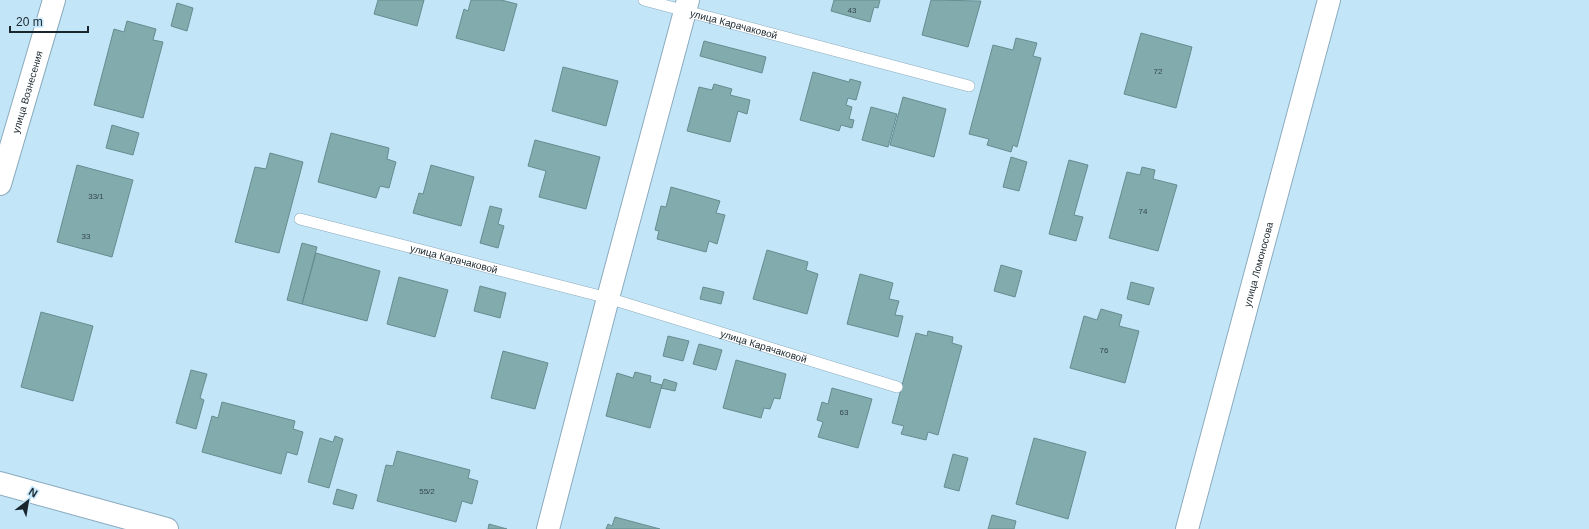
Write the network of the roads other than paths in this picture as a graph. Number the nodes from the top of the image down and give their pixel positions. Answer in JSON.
{"nodes":[{"id":1,"x":54,"y":0,"type":"edge"},
{"id":2,"x":644,"y":0,"type":"edge"},
{"id":3,"x":1329,"y":0,"type":"edge"},
{"id":4,"x":687,"y":5,"type":"edge"},
{"id":5,"x":969,"y":86,"type":"dead end"},
{"id":6,"x":0,"y":184,"type":"edge"},
{"id":7,"x":300,"y":219,"type":"dead end"},
{"id":8,"x":608,"y":298,"type":"junction"},
{"id":9,"x":897,"y":387,"type":"dead end"},
{"id":10,"x":0,"y":482,"type":"edge"},
{"id":11,"x":167,"y":529,"type":"edge"},
{"id":12,"x":548,"y":529,"type":"edge"},
{"id":13,"x":1187,"y":529,"type":"edge"}],
"edges":[{"from":1,"to":6,"type":"street","name":"улица Вознесения"},
{"from":2,"to":4,"type":"lane","name":"улица Карачаковой"},
{"from":3,"to":13,"type":"street","name":"улица Ломоносова"},
{"from":4,"to":5,"type":"lane","name":"улица Карачаковой"},
{"from":4,"to":8,"type":"street","name":"улица Карачаковой"},
{"from":7,"to":8,"type":"lane","name":"улица Карачаковой"},
{"from":8,"to":9,"type":"lane","name":"улица Карачаковой"},
{"from":8,"to":12,"type":"street","name":"улица Карачаковой"},
{"from":10,"to":11,"type":"street"}]}
